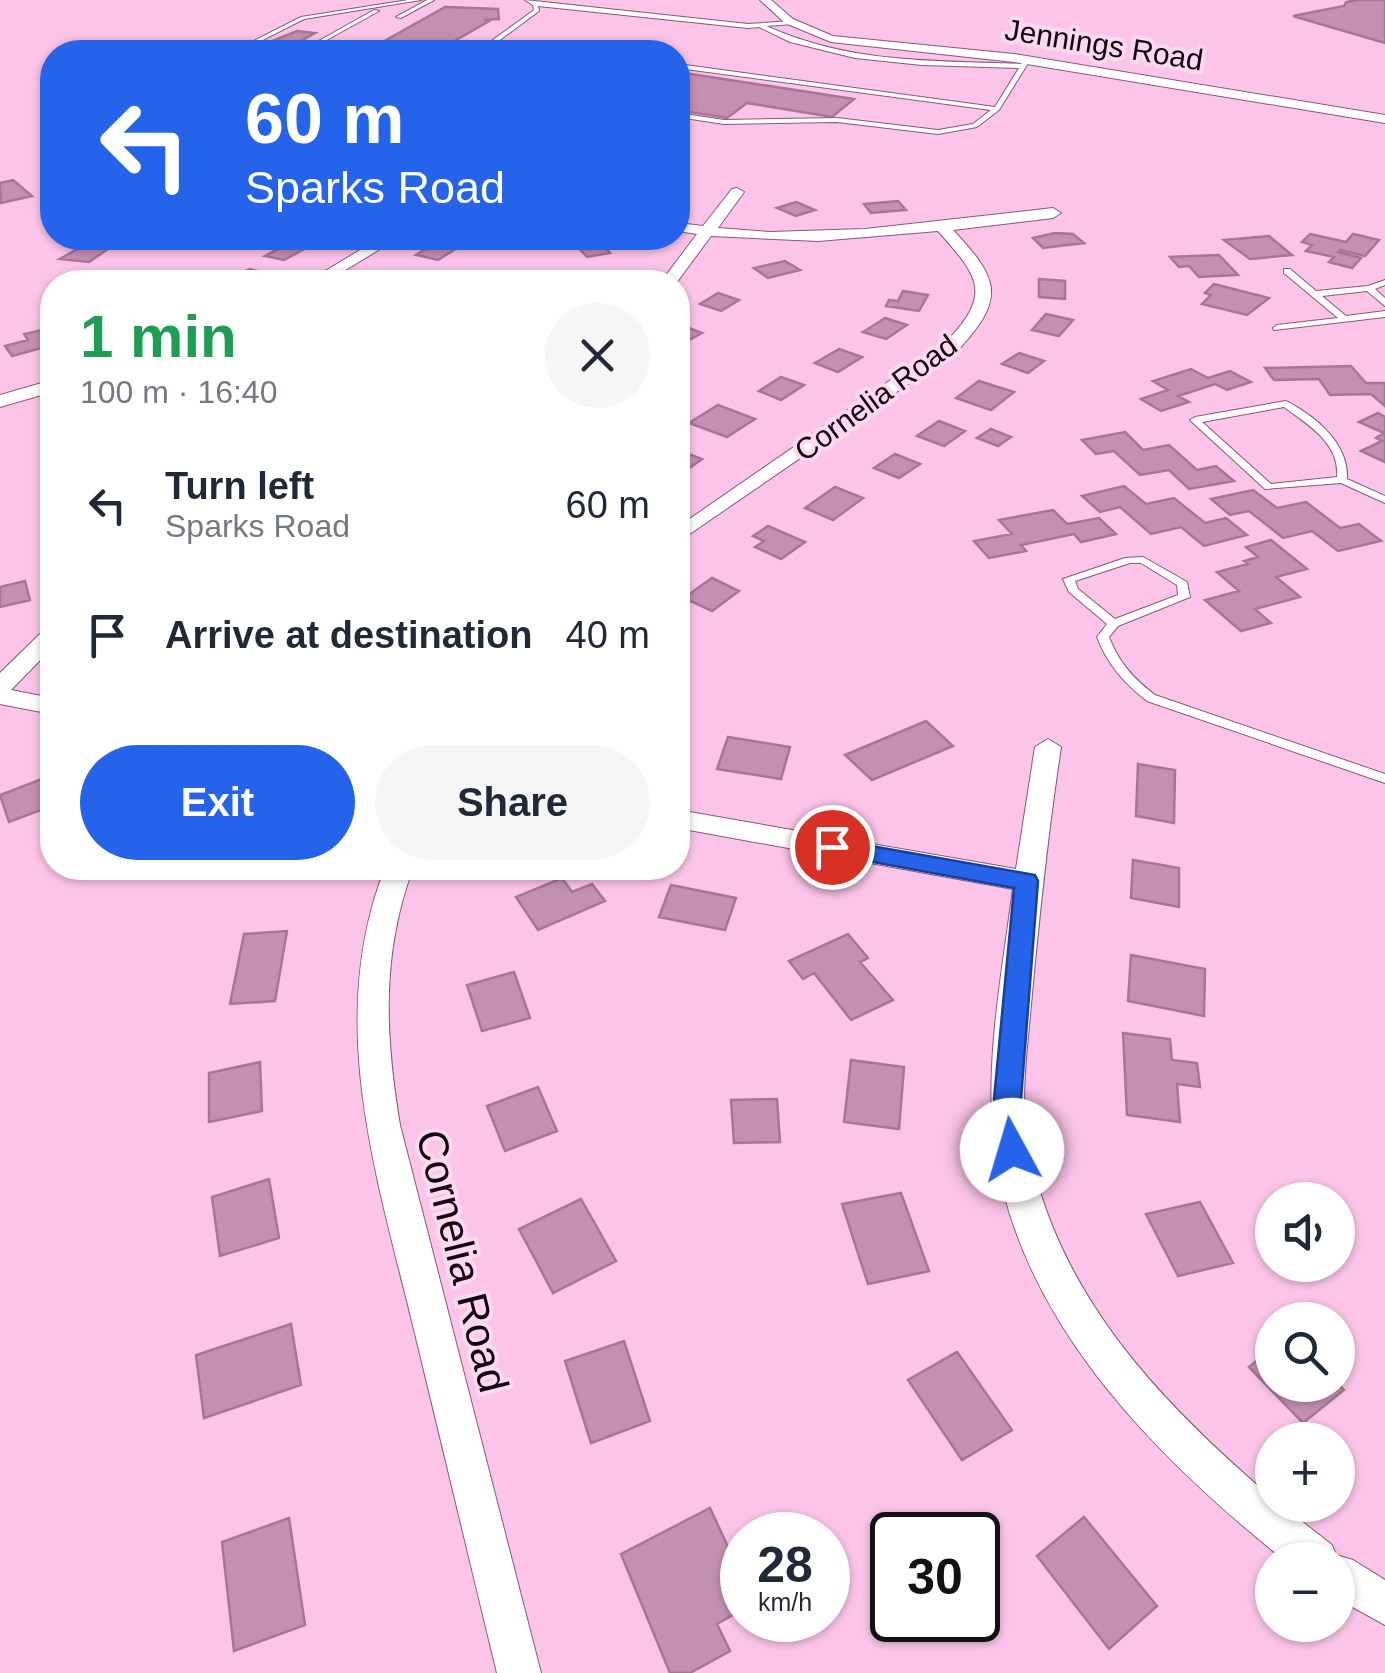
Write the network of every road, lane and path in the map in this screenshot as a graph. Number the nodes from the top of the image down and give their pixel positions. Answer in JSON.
{"nodes":[{"id":1,"x":399,"y":0,"type":"edge"},
{"id":2,"x":418,"y":0,"type":"edge"},
{"id":3,"x":431,"y":0,"type":"edge"},
{"id":4,"x":528,"y":0,"type":"edge"},
{"id":5,"x":765,"y":0,"type":"edge"},
{"id":6,"x":536,"y":4,"type":"junction"},
{"id":7,"x":388,"y":5,"type":"junction"},
{"id":8,"x":400,"y":17,"type":"dead end"},
{"id":9,"x":791,"y":23,"type":"junction"},
{"id":10,"x":760,"y":26,"type":"junction"},
{"id":11,"x":260,"y":40,"type":"edge"},
{"id":12,"x":324,"y":40,"type":"edge"},
{"id":13,"x":496,"y":40,"type":"edge"},
{"id":14,"x":1024,"y":63,"type":"junction"},
{"id":15,"x":690,"y":68,"type":"edge"},
{"id":16,"x":997,"y":109,"type":"junction"},
{"id":17,"x":690,"y":117,"type":"edge"},
{"id":18,"x":1385,"y":119,"type":"edge"},
{"id":19,"x":737,"y":192,"type":"dead end"},
{"id":20,"x":1053,"y":213,"type":"dead end"},
{"id":21,"x":941,"y":226,"type":"junction"},
{"id":22,"x":690,"y":229,"type":"edge"},
{"id":23,"x":709,"y":232,"type":"junction"},
{"id":24,"x":370,"y":250,"type":"edge"},
{"id":25,"x":335,"y":270,"type":"edge"},
{"id":26,"x":679,"y":270,"type":"edge"},
{"id":27,"x":1287,"y":271,"type":"dead end"},
{"id":28,"x":1385,"y":282,"type":"edge"},
{"id":29,"x":1369,"y":288,"type":"junction"},
{"id":30,"x":1316,"y":294,"type":"junction"},
{"id":31,"x":1385,"y":303,"type":"edge"},
{"id":32,"x":1385,"y":314,"type":"edge"},
{"id":33,"x":1342,"y":317,"type":"junction"},
{"id":34,"x":1277,"y":328,"type":"dead end"},
{"id":35,"x":40,"y":390,"type":"edge"},
{"id":36,"x":0,"y":402,"type":"edge"},
{"id":37,"x":1342,"y":480,"type":"junction"},
{"id":38,"x":1385,"y":500,"type":"edge"},
{"id":39,"x":690,"y":528,"type":"edge"},
{"id":40,"x":1114,"y":624,"type":"junction"},
{"id":41,"x":40,"y":648,"type":"edge"},
{"id":42,"x":0,"y":688,"type":"edge"},
{"id":43,"x":0,"y":696,"type":"edge"},
{"id":44,"x":40,"y":704,"type":"edge"},
{"id":45,"x":1048,"y":747,"type":"dead end"},
{"id":46,"x":1385,"y":778,"type":"edge"},
{"id":47,"x":690,"y":821,"type":"edge"},
{"id":48,"x":395,"y":880,"type":"edge"},
{"id":49,"x":1026,"y":881,"type":"junction"},
{"id":50,"x":1294,"y":1542,"type":"edge"},
{"id":51,"x":1355,"y":1585,"type":"edge"},
{"id":52,"x":1385,"y":1604,"type":"edge"},
{"id":53,"x":519,"y":1673,"type":"edge"}],
"edges":[{"from":1,"to":7,"type":"lane"},
{"from":2,"to":7,"type":"lane"},
{"from":3,"to":8,"type":"lane"},
{"from":4,"to":6,"type":"lane"},
{"from":5,"to":9,"type":"street","name":"Jennings Road"},
{"from":6,"to":10,"type":"lane"},
{"from":6,"to":13,"type":"lane"},
{"from":7,"to":11,"type":"lane"},
{"from":7,"to":12,"type":"lane"},
{"from":9,"to":10,"type":"lane"},
{"from":9,"to":14,"type":"street","name":"Jennings Road"},
{"from":10,"to":14,"type":"lane"},
{"from":14,"to":16,"type":"lane"},
{"from":14,"to":18,"type":"street","name":"Jennings Road"},
{"from":15,"to":16,"type":"lane"},
{"from":16,"to":17,"type":"lane"},
{"from":19,"to":23,"type":"street"},
{"from":20,"to":21,"type":"street"},
{"from":21,"to":23,"type":"street"},
{"from":21,"to":39,"type":"street","name":"Cornelia Road"},
{"from":22,"to":23,"type":"street"},
{"from":23,"to":26,"type":"street"},
{"from":24,"to":25,"type":"street"},
{"from":27,"to":30,"type":"lane"},
{"from":28,"to":29,"type":"lane"},
{"from":29,"to":30,"type":"lane"},
{"from":29,"to":31,"type":"lane"},
{"from":30,"to":33,"type":"lane"},
{"from":32,"to":33,"type":"lane"},
{"from":33,"to":34,"type":"lane"},
{"from":35,"to":36,"type":"street"},
{"from":37,"to":37,"type":"lane"},
{"from":37,"to":38,"type":"lane"},
{"from":40,"to":40,"type":"lane"},
{"from":40,"to":46,"type":"lane"},
{"from":41,"to":42,"type":"street"},
{"from":43,"to":44,"type":"street"},
{"from":45,"to":49,"type":"street"},
{"from":47,"to":49,"type":"street"},
{"from":48,"to":53,"type":"street","name":"Cornelia Road"},
{"from":49,"to":50,"type":"street"},
{"from":51,"to":52,"type":"street"}]}
